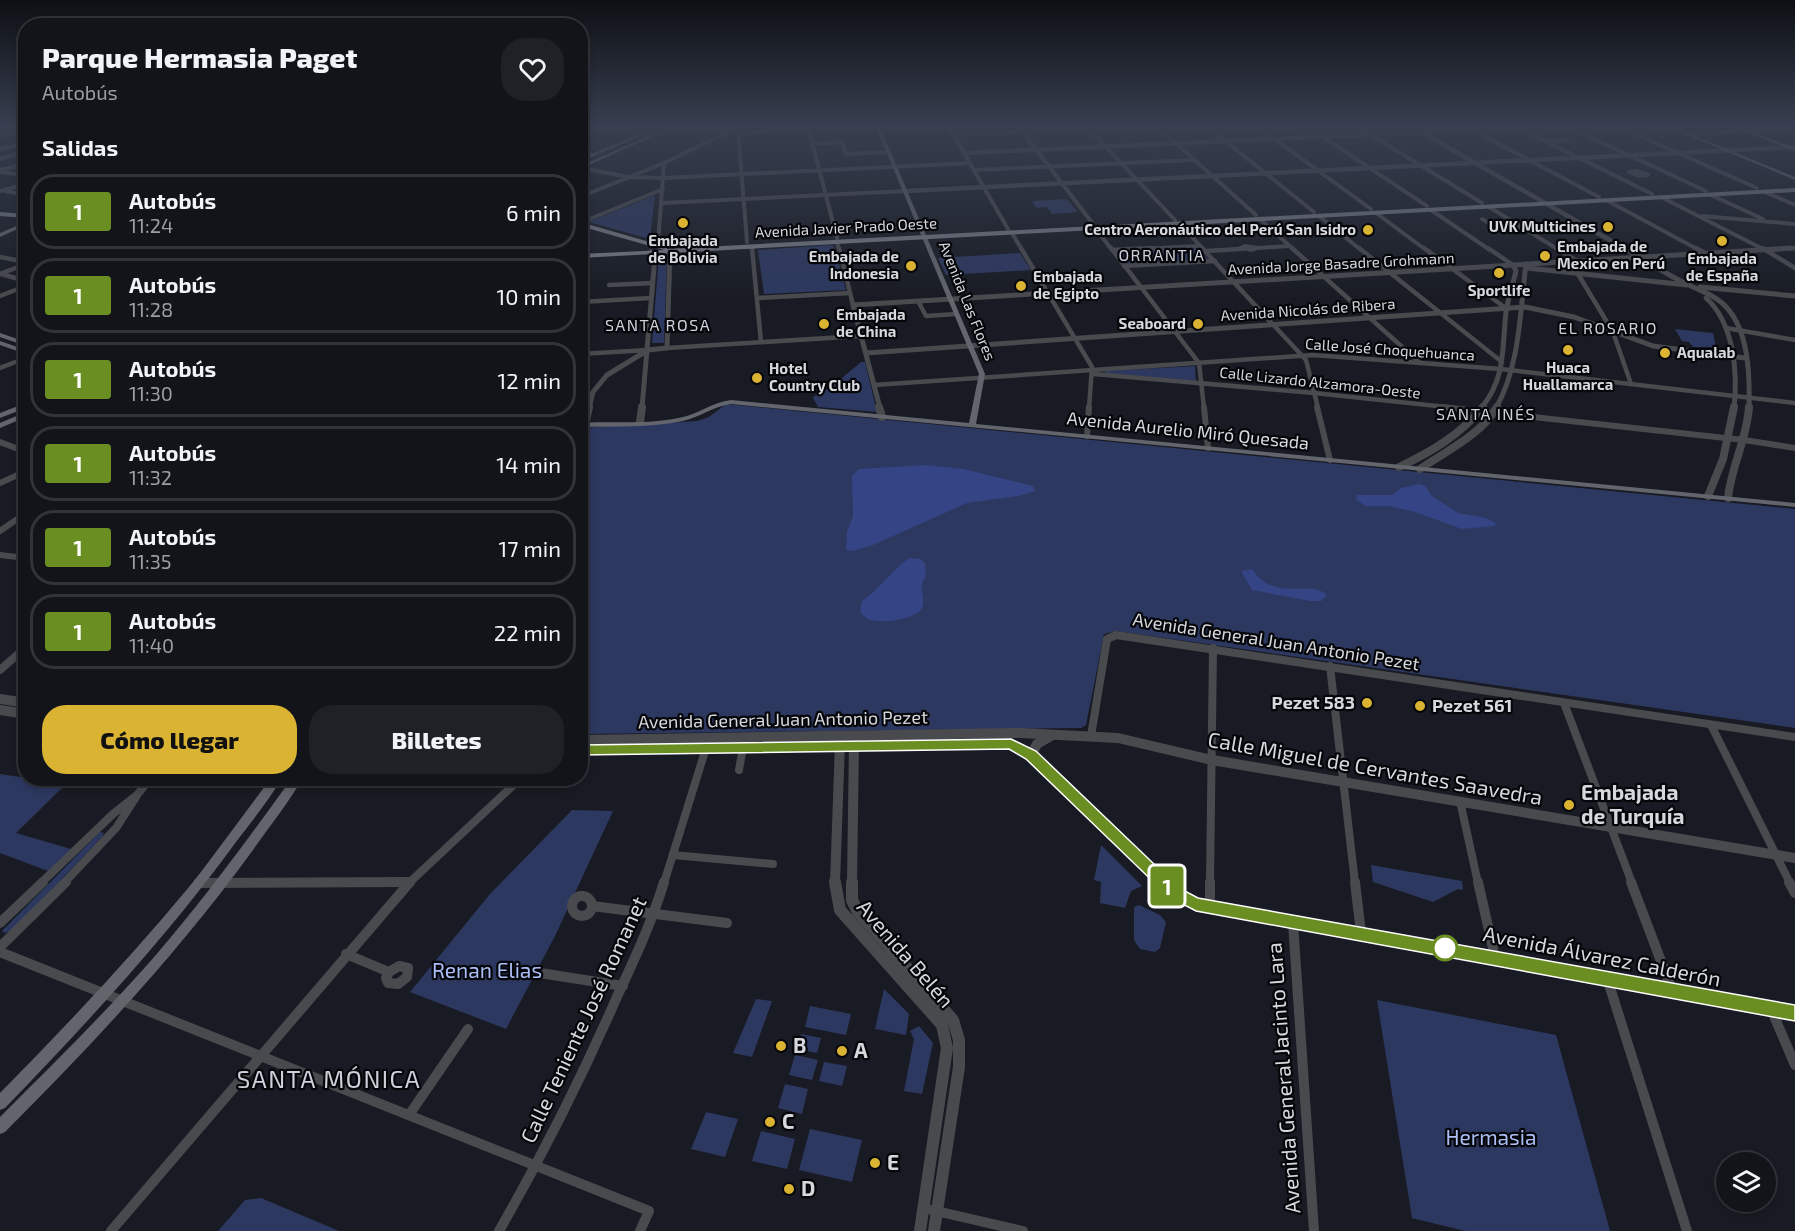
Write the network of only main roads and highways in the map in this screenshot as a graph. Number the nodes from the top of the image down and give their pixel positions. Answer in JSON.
{"nodes":[{"id":1,"x":903,"y":184,"type":"edge"},
{"id":2,"x":1795,"y":188,"type":"edge"},
{"id":3,"x":1708,"y":193,"type":"junction"},
{"id":4,"x":0,"y":208,"type":"edge"},
{"id":5,"x":1429,"y":208,"type":"junction"},
{"id":6,"x":18,"y":213,"type":"edge"},
{"id":7,"x":2,"y":215,"type":"edge"},
{"id":8,"x":18,"y":215,"type":"edge"},
{"id":9,"x":18,"y":219,"type":"edge"},
{"id":10,"x":588,"y":226,"type":"edge"},
{"id":11,"x":18,"y":227,"type":"edge"},
{"id":12,"x":0,"y":230,"type":"edge"},
{"id":13,"x":588,"y":233,"type":"edge"},
{"id":14,"x":0,"y":235,"type":"edge"},
{"id":15,"x":925,"y":235,"type":"junction"},
{"id":16,"x":638,"y":244,"type":"junction"},
{"id":17,"x":749,"y":245,"type":"junction"},
{"id":18,"x":660,"y":247,"type":"junction"},
{"id":19,"x":588,"y":250,"type":"edge"},
{"id":20,"x":670,"y":251,"type":"junction"},
{"id":21,"x":651,"y":252,"type":"junction"},
{"id":22,"x":588,"y":256,"type":"edge"},
{"id":23,"x":0,"y":335,"type":"edge"},
{"id":24,"x":18,"y":341,"type":"edge"},
{"id":25,"x":0,"y":343,"type":"edge"},
{"id":26,"x":18,"y":349,"type":"edge"},
{"id":27,"x":18,"y":408,"type":"edge"},
{"id":28,"x":0,"y":416,"type":"edge"},
{"id":29,"x":18,"y":418,"type":"edge"},
{"id":30,"x":588,"y":425,"type":"edge"},
{"id":31,"x":972,"y":425,"type":"junction"},
{"id":32,"x":0,"y":426,"type":"edge"},
{"id":33,"x":1795,"y":505,"type":"edge"},
{"id":34,"x":271,"y":786,"type":"edge"},
{"id":35,"x":292,"y":786,"type":"edge"},
{"id":36,"x":0,"y":1103,"type":"edge"},
{"id":37,"x":0,"y":1127,"type":"edge"}],
"edges":[{"from":1,"to":15,"type":"main road","name":"Avenida Las Flores"},
{"from":2,"to":3,"type":"main road","name":"Avenida Javier Prado Oeste"},
{"from":2,"to":3,"type":"main road","name":"Avenida Javier Prado Oeste"},
{"from":3,"to":5,"type":"main road","name":"Avenida Javier Prado Oeste"},
{"from":3,"to":5,"type":"main road","name":"Avenida Javier Prado Oeste"},
{"from":4,"to":6,"type":"main road"},
{"from":5,"to":15,"type":"main road","name":"Avenida Javier Prado Oeste"},
{"from":7,"to":8,"type":"main road"},
{"from":9,"to":12,"type":"main road"},
{"from":10,"to":16,"type":"main road"},
{"from":11,"to":14,"type":"main road"},
{"from":13,"to":16,"type":"main road"},
{"from":15,"to":17,"type":"main road","name":"Avenida Javier Prado Oeste"},
{"from":15,"to":31,"type":"main road","name":"Avenida Las Flores"},
{"from":16,"to":18,"type":"main road","name":"Avenida Javier Prado Oeste"},
{"from":16,"to":19,"type":"main road","name":"Avenida Javier Prado Oeste"},
{"from":16,"to":21,"type":"main road"},
{"from":17,"to":18,"type":"main road","name":"Avenida Javier Prado Oeste"},
{"from":17,"to":20,"type":"main road","name":"Avenida Javier Prado Oeste"},
{"from":18,"to":20,"type":"main road"},
{"from":20,"to":21,"type":"main road","name":"Avenida Javier Prado Oeste"},
{"from":21,"to":22,"type":"main road","name":"Avenida Javier Prado Oeste"},
{"from":23,"to":24,"type":"main road"},
{"from":25,"to":26,"type":"main road"},
{"from":27,"to":28,"type":"main road"},
{"from":29,"to":32,"type":"main road"},
{"from":30,"to":31,"type":"main road","name":"Avenida Aurelio Miró Quesada"},
{"from":31,"to":33,"type":"main road","name":"Avenida Aurelio Miró Quesada"},
{"from":34,"to":36,"type":"main road"},
{"from":35,"to":37,"type":"main road"}]}
